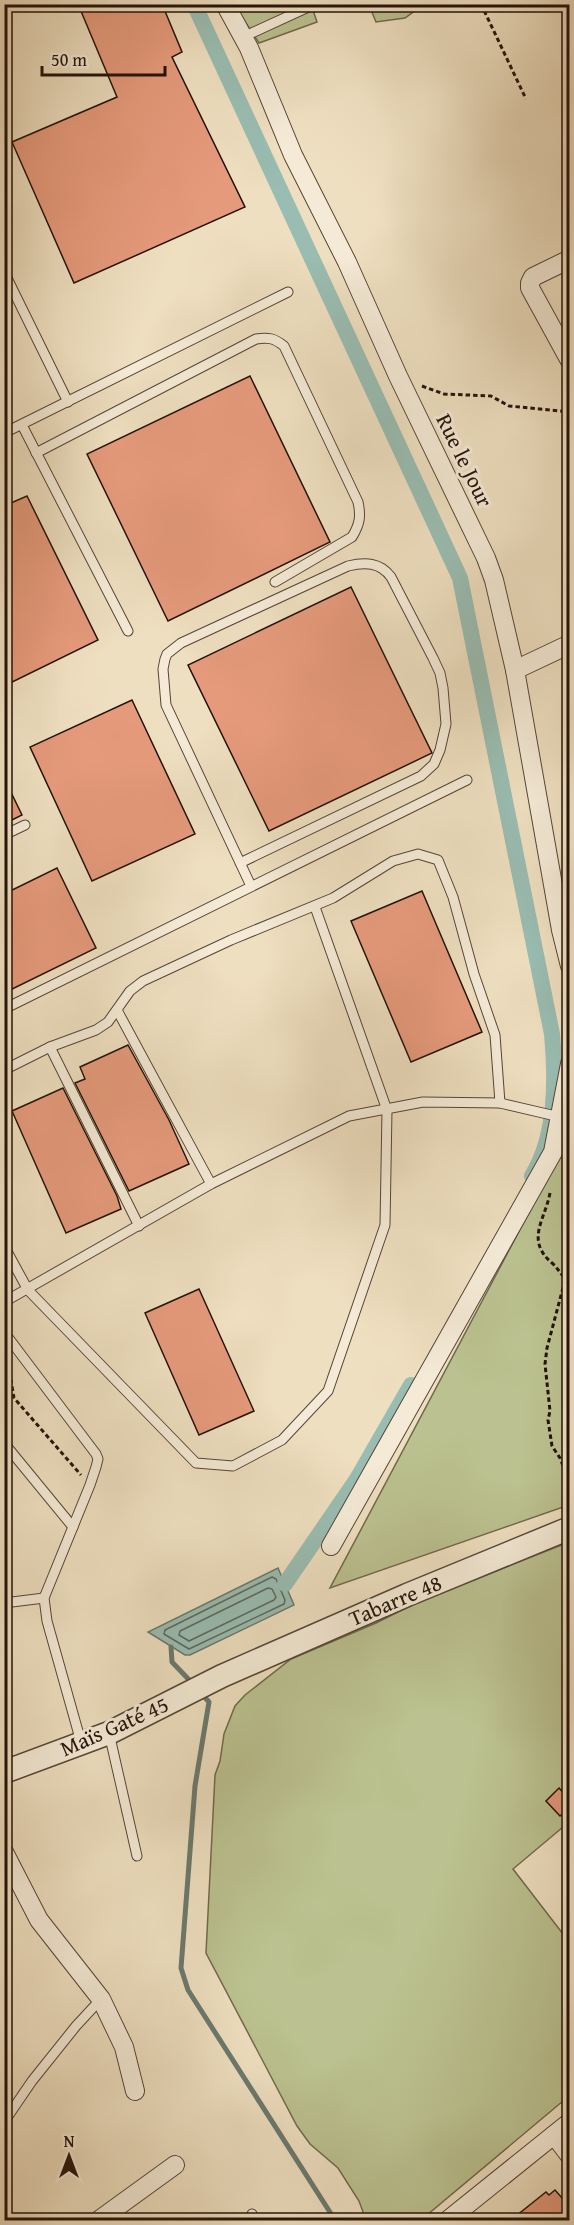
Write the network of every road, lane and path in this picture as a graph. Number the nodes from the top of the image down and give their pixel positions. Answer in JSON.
{"nodes":[{"id":1,"x":225,"y":4,"type":"edge"},
{"id":2,"x":315,"y":4,"type":"edge"},
{"id":3,"x":481,"y":4,"type":"edge"},
{"id":4,"x":243,"y":37,"type":"junction"},
{"id":5,"x":526,"y":99,"type":"dead end"},
{"id":6,"x":570,"y":260,"type":"edge"},
{"id":7,"x":4,"y":272,"type":"edge"},
{"id":8,"x":288,"y":292,"type":"dead end"},
{"id":9,"x":570,"y":362,"type":"edge"},
{"id":10,"x":398,"y":376,"type":"junction"},
{"id":11,"x":68,"y":402,"type":"junction"},
{"id":12,"x":570,"y":412,"type":"edge"},
{"id":13,"x":22,"y":425,"type":"junction"},
{"id":14,"x":4,"y":433,"type":"edge"},
{"id":15,"x":36,"y":453,"type":"junction"},
{"id":16,"x":275,"y":582,"type":"dead end"},
{"id":17,"x":128,"y":631,"type":"dead end"},
{"id":18,"x":570,"y":644,"type":"edge"},
{"id":19,"x":515,"y":670,"type":"junction"},
{"id":20,"x":467,"y":780,"type":"dead end"},
{"id":21,"x":25,"y":825,"type":"dead end"},
{"id":22,"x":4,"y":835,"type":"edge"},
{"id":23,"x":240,"y":863,"type":"junction"},
{"id":24,"x":251,"y":886,"type":"junction"},
{"id":25,"x":315,"y":907,"type":"junction"},
{"id":26,"x":570,"y":966,"type":"edge"},
{"id":27,"x":4,"y":1009,"type":"edge"},
{"id":28,"x":117,"y":1010,"type":"junction"},
{"id":29,"x":50,"y":1047,"type":"junction"},
{"id":30,"x":570,"y":1064,"type":"edge"},
{"id":31,"x":4,"y":1070,"type":"edge"},
{"id":32,"x":500,"y":1103,"type":"junction"},
{"id":33,"x":387,"y":1110,"type":"junction"},
{"id":34,"x":560,"y":1117,"type":"junction"},
{"id":35,"x":211,"y":1184,"type":"junction"},
{"id":36,"x":552,"y":1186,"type":"dead end"},
{"id":37,"x":139,"y":1226,"type":"junction"},
{"id":38,"x":4,"y":1246,"type":"edge"},
{"id":39,"x":28,"y":1290,"type":"junction"},
{"id":40,"x":4,"y":1302,"type":"edge"},
{"id":41,"x":4,"y":1332,"type":"edge"},
{"id":42,"x":6,"y":1352,"type":"dead end"},
{"id":43,"x":4,"y":1443,"type":"edge"},
{"id":44,"x":570,"y":1483,"type":"edge"},
{"id":45,"x":90,"y":1485,"type":"junction"},
{"id":46,"x":73,"y":1527,"type":"junction"},
{"id":47,"x":570,"y":1528,"type":"edge"},
{"id":48,"x":332,"y":1546,"type":"dead end"},
{"id":49,"x":44,"y":1598,"type":"junction"},
{"id":50,"x":4,"y":1603,"type":"edge"},
{"id":51,"x":222,"y":1676,"type":"joint"},
{"id":52,"x":109,"y":1733,"type":"junction"},
{"id":53,"x":81,"y":1742,"type":"junction"},
{"id":54,"x":4,"y":1772,"type":"edge"},
{"id":55,"x":4,"y":1852,"type":"edge"},
{"id":56,"x":137,"y":1856,"type":"dead end"},
{"id":57,"x":101,"y":1999,"type":"junction"},
{"id":58,"x":135,"y":2091,"type":"dead end"},
{"id":59,"x":4,"y":2122,"type":"edge"},
{"id":60,"x":570,"y":2122,"type":"edge"},
{"id":61,"x":554,"y":2135,"type":"junction"},
{"id":62,"x":570,"y":2156,"type":"edge"},
{"id":63,"x":175,"y":2165,"type":"dead end"},
{"id":64,"x":99,"y":2220,"type":"edge"},
{"id":65,"x":448,"y":2220,"type":"edge"}],
"edges":[{"from":1,"to":4,"type":"street","name":"Rue le Jour"},
{"from":2,"to":4,"type":"lane"},
{"from":3,"to":5,"type":"path"},
{"from":4,"to":10,"type":"street","name":"Rue le Jour"},
{"from":6,"to":9,"type":"street"},
{"from":7,"to":11,"type":"lane"},
{"from":8,"to":11,"type":"lane"},
{"from":10,"to":12,"type":"path"},
{"from":10,"to":19,"type":"street","name":"Rue le Jour"},
{"from":11,"to":13,"type":"lane"},
{"from":13,"to":14,"type":"lane"},
{"from":13,"to":15,"type":"lane"},
{"from":15,"to":16,"type":"lane"},
{"from":15,"to":17,"type":"lane"},
{"from":18,"to":19,"type":"street"},
{"from":19,"to":26,"type":"street","name":"Rue le Jour"},
{"from":20,"to":24,"type":"lane"},
{"from":21,"to":22,"type":"lane"},
{"from":23,"to":23,"type":"lane"},
{"from":23,"to":24,"type":"lane"},
{"from":24,"to":27,"type":"lane"},
{"from":25,"to":28,"type":"lane"},
{"from":25,"to":32,"type":"lane"},
{"from":25,"to":33,"type":"lane"},
{"from":28,"to":29,"type":"lane"},
{"from":28,"to":35,"type":"lane"},
{"from":29,"to":31,"type":"lane"},
{"from":29,"to":37,"type":"lane"},
{"from":30,"to":34,"type":"street"},
{"from":32,"to":33,"type":"lane"},
{"from":32,"to":34,"type":"lane"},
{"from":33,"to":35,"type":"lane"},
{"from":33,"to":39,"type":"lane"},
{"from":34,"to":48,"type":"street"},
{"from":35,"to":37,"type":"lane"},
{"from":36,"to":44,"type":"path"},
{"from":37,"to":39,"type":"lane"},
{"from":38,"to":39,"type":"lane"},
{"from":39,"to":40,"type":"lane"},
{"from":41,"to":45,"type":"lane"},
{"from":42,"to":45,"type":"path"},
{"from":43,"to":46,"type":"lane"},
{"from":45,"to":46,"type":"lane"},
{"from":46,"to":49,"type":"lane"},
{"from":47,"to":51,"type":"street","name":"Tabarre 48"},
{"from":49,"to":50,"type":"lane"},
{"from":49,"to":53,"type":"lane"},
{"from":51,"to":52,"type":"street","name":"Maïs Gaté 45"},
{"from":52,"to":53,"type":"street","name":"Maïs Gaté 45"},
{"from":52,"to":56,"type":"lane"},
{"from":53,"to":54,"type":"street","name":"Maïs Gaté 45"},
{"from":55,"to":57,"type":"street"},
{"from":57,"to":58,"type":"street"},
{"from":57,"to":59,"type":"lane"},
{"from":60,"to":61,"type":"street"},
{"from":61,"to":62,"type":"street"},
{"from":61,"to":65,"type":"street"},
{"from":63,"to":64,"type":"street"}]}
